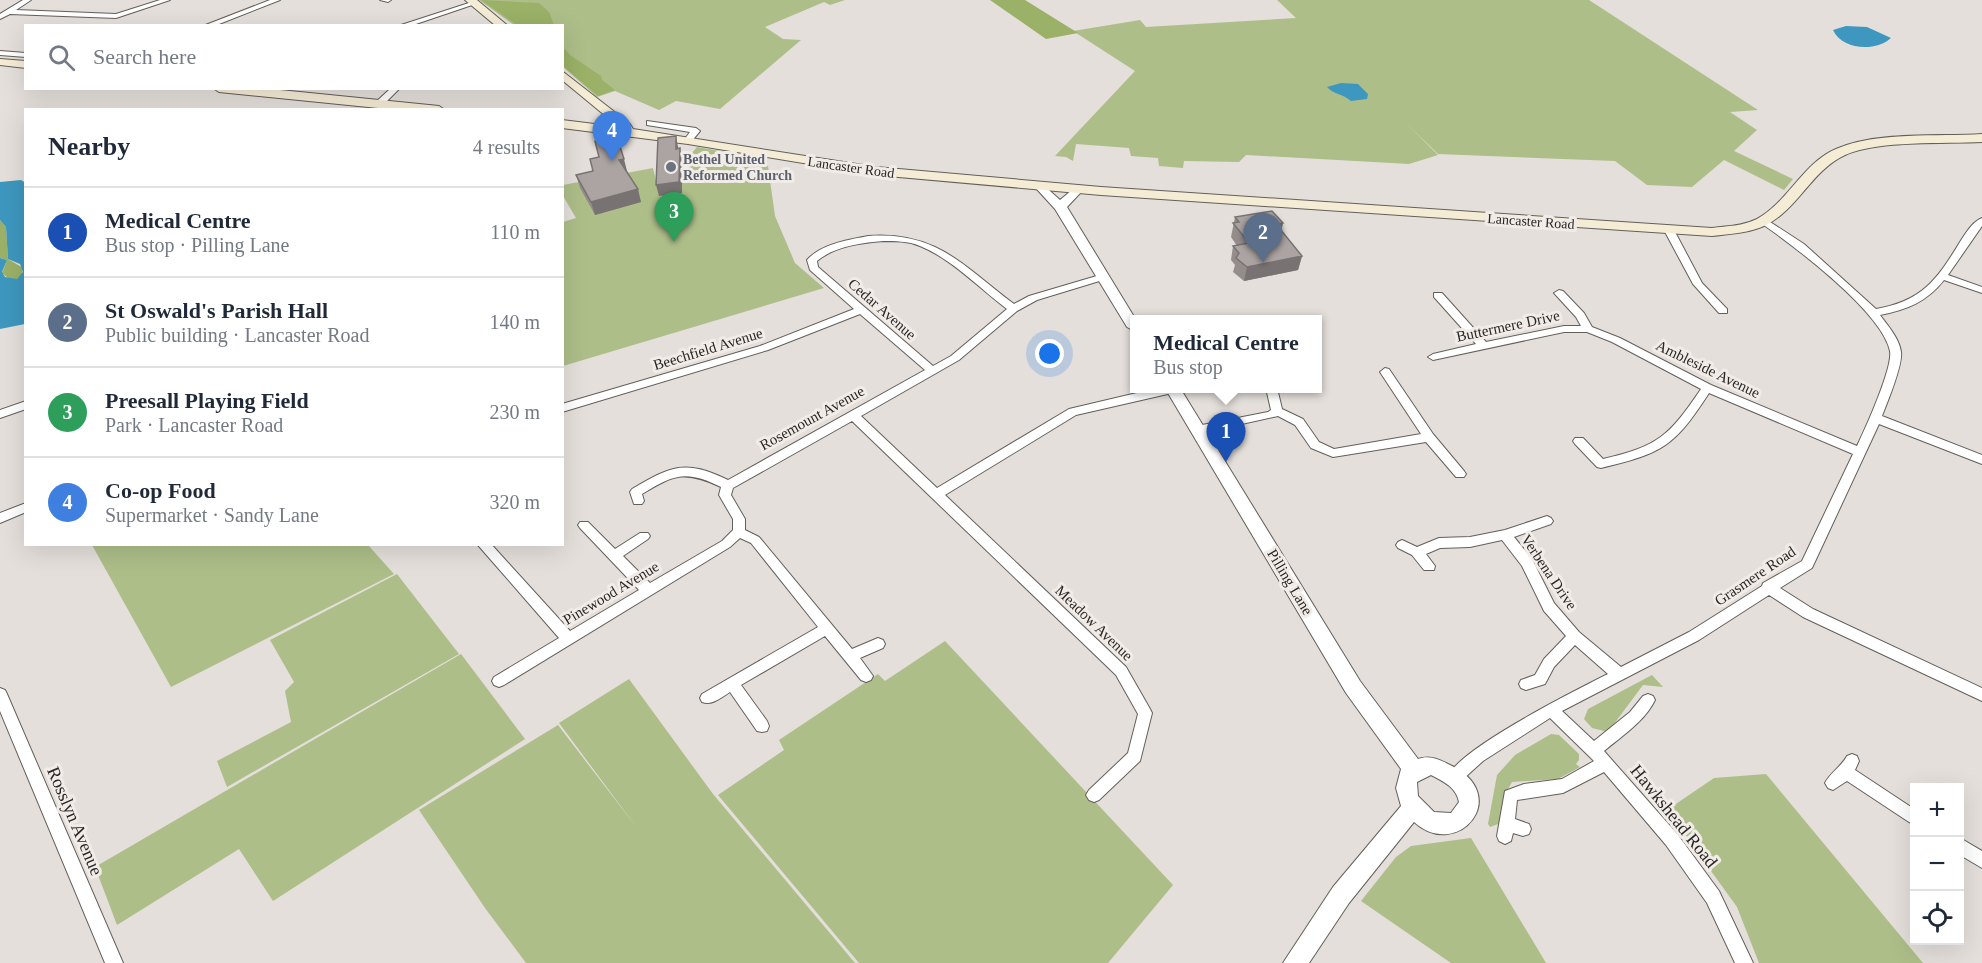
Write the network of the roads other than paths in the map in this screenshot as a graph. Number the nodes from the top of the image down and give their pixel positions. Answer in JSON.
{"nodes":[{"id":1,"x":28,"y":0,"type":"edge"},
{"id":2,"x":167,"y":0,"type":"edge"},
{"id":3,"x":277,"y":0,"type":"edge"},
{"id":4,"x":383,"y":0,"type":"edge"},
{"id":5,"x":388,"y":0,"type":"edge"},
{"id":6,"x":472,"y":1,"type":"edge"},
{"id":7,"x":9,"y":12,"type":"junction"},
{"id":8,"x":0,"y":17,"type":"edge"},
{"id":9,"x":211,"y":24,"type":"edge"},
{"id":10,"x":407,"y":24,"type":"edge"},
{"id":11,"x":501,"y":24,"type":"edge"},
{"id":12,"x":0,"y":53,"type":"edge"},
{"id":13,"x":24,"y":55,"type":"edge"},
{"id":14,"x":0,"y":62,"type":"edge"},
{"id":15,"x":24,"y":66,"type":"edge"},
{"id":16,"x":564,"y":76,"type":"edge"},
{"id":17,"x":260,"y":90,"type":"edge"},
{"id":18,"x":394,"y":90,"type":"edge"},
{"id":19,"x":380,"y":103,"type":"junction"},
{"id":20,"x":422,"y":108,"type":"edge"},
{"id":21,"x":610,"y":114,"type":"junction"},
{"id":22,"x":650,"y":123,"type":"dead end"},
{"id":23,"x":564,"y":124,"type":"edge"},
{"id":24,"x":592,"y":128,"type":"junction"},
{"id":25,"x":627,"y":131,"type":"junction"},
{"id":26,"x":1982,"y":138,"type":"edge"},
{"id":27,"x":688,"y":140,"type":"junction"},
{"id":28,"x":1046,"y":187,"type":"junction"},
{"id":29,"x":1078,"y":189,"type":"junction"},
{"id":30,"x":1060,"y":207,"type":"junction"},
{"id":31,"x":1764,"y":221,"type":"junction"},
{"id":32,"x":1982,"y":221,"type":"edge"},
{"id":33,"x":1669,"y":230,"type":"junction"},
{"id":34,"x":1941,"y":276,"type":"junction"},
{"id":35,"x":1103,"y":277,"type":"junction"},
{"id":36,"x":1982,"y":290,"type":"edge"},
{"id":37,"x":1559,"y":293,"type":"dead end"},
{"id":38,"x":1438,"y":295,"type":"dead end"},
{"id":39,"x":1013,"y":309,"type":"junction"},
{"id":40,"x":860,"y":310,"type":"junction"},
{"id":41,"x":1723,"y":311,"type":"dead end"},
{"id":42,"x":1873,"y":313,"type":"junction"},
{"id":43,"x":1130,"y":321,"type":"edge"},
{"id":44,"x":1588,"y":329,"type":"junction"},
{"id":45,"x":1483,"y":346,"type":"junction"},
{"id":46,"x":1433,"y":357,"type":"dead end"},
{"id":47,"x":932,"y":371,"type":"junction"},
{"id":48,"x":1385,"y":372,"type":"dead end"},
{"id":49,"x":1707,"y":388,"type":"junction"},
{"id":50,"x":1155,"y":393,"type":"edge"},
{"id":51,"x":1174,"y":393,"type":"edge"},
{"id":52,"x":1272,"y":393,"type":"edge"},
{"id":53,"x":24,"y":406,"type":"edge"},
{"id":54,"x":564,"y":407,"type":"edge"},
{"id":55,"x":1277,"y":411,"type":"junction"},
{"id":56,"x":0,"y":414,"type":"edge"},
{"id":57,"x":854,"y":415,"type":"junction"},
{"id":58,"x":1876,"y":418,"type":"junction"},
{"id":59,"x":1197,"y":430,"type":"junction"},
{"id":60,"x":1430,"y":437,"type":"junction"},
{"id":61,"x":1579,"y":441,"type":"dead end"},
{"id":62,"x":1858,"y":452,"type":"junction"},
{"id":63,"x":1982,"y":460,"type":"edge"},
{"id":64,"x":1601,"y":464,"type":"junction"},
{"id":65,"x":1460,"y":474,"type":"dead end"},
{"id":66,"x":1610,"y":474,"type":"dead end"},
{"id":67,"x":728,"y":485,"type":"junction"},
{"id":68,"x":937,"y":495,"type":"junction"},
{"id":69,"x":638,"y":501,"type":"dead end"},
{"id":70,"x":24,"y":508,"type":"edge"},
{"id":71,"x":0,"y":518,"type":"edge"},
{"id":72,"x":1547,"y":521,"type":"dead end"},
{"id":73,"x":584,"y":525,"type":"dead end"},
{"id":74,"x":739,"y":532,"type":"junction"},
{"id":75,"x":1504,"y":535,"type":"junction"},
{"id":76,"x":644,"y":536,"type":"dead end"},
{"id":77,"x":1402,"y":544,"type":"dead end"},
{"id":78,"x":485,"y":546,"type":"edge"},
{"id":79,"x":1417,"y":552,"type":"junction"},
{"id":80,"x":615,"y":555,"type":"junction"},
{"id":81,"x":1429,"y":566,"type":"dead end"},
{"id":82,"x":1768,"y":587,"type":"junction"},
{"id":83,"x":648,"y":590,"type":"junction"},
{"id":84,"x":827,"y":628,"type":"junction"},
{"id":85,"x":1574,"y":636,"type":"junction"},
{"id":86,"x":568,"y":638,"type":"junction"},
{"id":87,"x":878,"y":644,"type":"dead end"},
{"id":88,"x":850,"y":656,"type":"junction"},
{"id":89,"x":1620,"y":675,"type":"junction"},
{"id":90,"x":866,"y":676,"type":"dead end"},
{"id":91,"x":499,"y":681,"type":"dead end"},
{"id":92,"x":732,"y":683,"type":"junction"},
{"id":93,"x":1526,"y":684,"type":"dead end"},
{"id":94,"x":0,"y":694,"type":"edge"},
{"id":95,"x":1982,"y":695,"type":"edge"},
{"id":96,"x":707,"y":698,"type":"dead end"},
{"id":97,"x":1648,"y":700,"type":"dead end"},
{"id":98,"x":1551,"y":710,"type":"junction"},
{"id":99,"x":762,"y":726,"type":"dead end"},
{"id":100,"x":1600,"y":756,"type":"junction"},
{"id":101,"x":1414,"y":771,"type":"junction"},
{"id":102,"x":1456,"y":776,"type":"junction"},
{"id":103,"x":1833,"y":783,"type":"dead end"},
{"id":104,"x":1094,"y":795,"type":"dead end"},
{"id":105,"x":1413,"y":807,"type":"junction"},
{"id":106,"x":1910,"y":814,"type":"edge"},
{"id":107,"x":1523,"y":829,"type":"dead end"},
{"id":108,"x":1964,"y":849,"type":"edge"},
{"id":109,"x":1982,"y":860,"type":"edge"},
{"id":110,"x":114,"y":963,"type":"edge"},
{"id":111,"x":1295,"y":963,"type":"edge"},
{"id":112,"x":1744,"y":963,"type":"edge"}],
"edges":[{"from":1,"to":7,"type":"street"},
{"from":2,"to":7,"type":"street"},
{"from":3,"to":9,"type":"street"},
{"from":4,"to":5,"type":"street"},
{"from":6,"to":10,"type":"street"},
{"from":6,"to":11,"type":"main road"},
{"from":7,"to":8,"type":"street"},
{"from":12,"to":13,"type":"street"},
{"from":14,"to":15,"type":"main road"},
{"from":16,"to":21,"type":"main road"},
{"from":17,"to":19,"type":"main road"},
{"from":18,"to":19,"type":"street"},
{"from":19,"to":20,"type":"main road"},
{"from":21,"to":24,"type":"main road"},
{"from":21,"to":25,"type":"main road"},
{"from":22,"to":27,"type":"street"},
{"from":23,"to":24,"type":"main road","name":"Lancaster Road"},
{"from":24,"to":25,"type":"main road","name":"Lancaster Road"},
{"from":25,"to":27,"type":"main road","name":"Lancaster Road"},
{"from":26,"to":31,"type":"main road","name":"Lancaster Road"},
{"from":27,"to":28,"type":"main road","name":"Lancaster Road"},
{"from":28,"to":29,"type":"main road","name":"Lancaster Road"},
{"from":28,"to":30,"type":"street"},
{"from":29,"to":30,"type":"street"},
{"from":29,"to":33,"type":"main road","name":"Lancaster Road"},
{"from":30,"to":35,"type":"street"},
{"from":31,"to":33,"type":"main road","name":"Lancaster Road"},
{"from":31,"to":42,"type":"street","name":"Grasmere Road"},
{"from":32,"to":34,"type":"street"},
{"from":33,"to":41,"type":"street"},
{"from":34,"to":36,"type":"street"},
{"from":34,"to":42,"type":"street"},
{"from":35,"to":39,"type":"street","name":"Rosemount Avenue"},
{"from":35,"to":43,"type":"street"},
{"from":37,"to":44,"type":"street"},
{"from":38,"to":45,"type":"street"},
{"from":39,"to":40,"type":"street","name":"Cedar Avenue"},
{"from":39,"to":47,"type":"street","name":"Rosemount Avenue"},
{"from":40,"to":47,"type":"street","name":"Cedar Avenue"},
{"from":40,"to":54,"type":"street","name":"Beechfield Avenue"},
{"from":42,"to":58,"type":"street","name":"Grasmere Road"},
{"from":44,"to":45,"type":"street","name":"Buttermere Drive"},
{"from":44,"to":49,"type":"street","name":"Ambleside Avenue"},
{"from":45,"to":46,"type":"street","name":"Buttermere Drive"},
{"from":47,"to":57,"type":"street","name":"Rosemount Avenue"},
{"from":48,"to":60,"type":"street"},
{"from":49,"to":62,"type":"street","name":"Ambleside Avenue"},
{"from":49,"to":64,"type":"street"},
{"from":50,"to":68,"type":"street"},
{"from":51,"to":59,"type":"street","name":"Pilling Lane"},
{"from":52,"to":55,"type":"street"},
{"from":53,"to":56,"type":"street"},
{"from":55,"to":59,"type":"street"},
{"from":55,"to":60,"type":"street"},
{"from":57,"to":67,"type":"street","name":"Rosemount Avenue"},
{"from":57,"to":68,"type":"street","name":"Meadow Avenue"},
{"from":58,"to":62,"type":"street","name":"Grasmere Road"},
{"from":58,"to":63,"type":"street"},
{"from":59,"to":101,"type":"street","name":"Pilling Lane"},
{"from":60,"to":65,"type":"street"},
{"from":61,"to":64,"type":"street"},
{"from":62,"to":82,"type":"street","name":"Grasmere Road"},
{"from":64,"to":66,"type":"street"},
{"from":67,"to":69,"type":"street"},
{"from":67,"to":74,"type":"street"},
{"from":68,"to":104,"type":"street","name":"Meadow Avenue"},
{"from":70,"to":71,"type":"street"},
{"from":72,"to":75,"type":"street"},
{"from":73,"to":80,"type":"street"},
{"from":74,"to":83,"type":"street","name":"Pinewood Avenue"},
{"from":74,"to":84,"type":"street"},
{"from":75,"to":79,"type":"street"},
{"from":75,"to":85,"type":"street","name":"Verbena Drive"},
{"from":76,"to":80,"type":"street"},
{"from":77,"to":79,"type":"street"},
{"from":78,"to":86,"type":"street"},
{"from":79,"to":81,"type":"street"},
{"from":80,"to":83,"type":"street"},
{"from":82,"to":89,"type":"street","name":"Grasmere Road"},
{"from":82,"to":95,"type":"street"},
{"from":83,"to":86,"type":"street","name":"Pinewood Avenue"},
{"from":84,"to":88,"type":"street"},
{"from":84,"to":92,"type":"street"},
{"from":85,"to":89,"type":"street","name":"Verbena Drive"},
{"from":85,"to":93,"type":"street"},
{"from":86,"to":91,"type":"street","name":"Pinewood Avenue"},
{"from":87,"to":88,"type":"street"},
{"from":88,"to":90,"type":"street"},
{"from":89,"to":98,"type":"street","name":"Grasmere Road"},
{"from":92,"to":96,"type":"street"},
{"from":92,"to":99,"type":"street"},
{"from":94,"to":110,"type":"street","name":"Rosslyn Avenue"},
{"from":97,"to":100,"type":"street"},
{"from":98,"to":100,"type":"street","name":"Hawkshead Road"},
{"from":98,"to":102,"type":"street","name":"Grasmere Road"},
{"from":100,"to":107,"type":"street"},
{"from":100,"to":112,"type":"street","name":"Hawkshead Road"},
{"from":101,"to":102,"type":"street"},
{"from":101,"to":105,"type":"street"},
{"from":102,"to":105,"type":"street"},
{"from":103,"to":106,"type":"street"},
{"from":105,"to":111,"type":"street"},
{"from":108,"to":109,"type":"street"}]}
